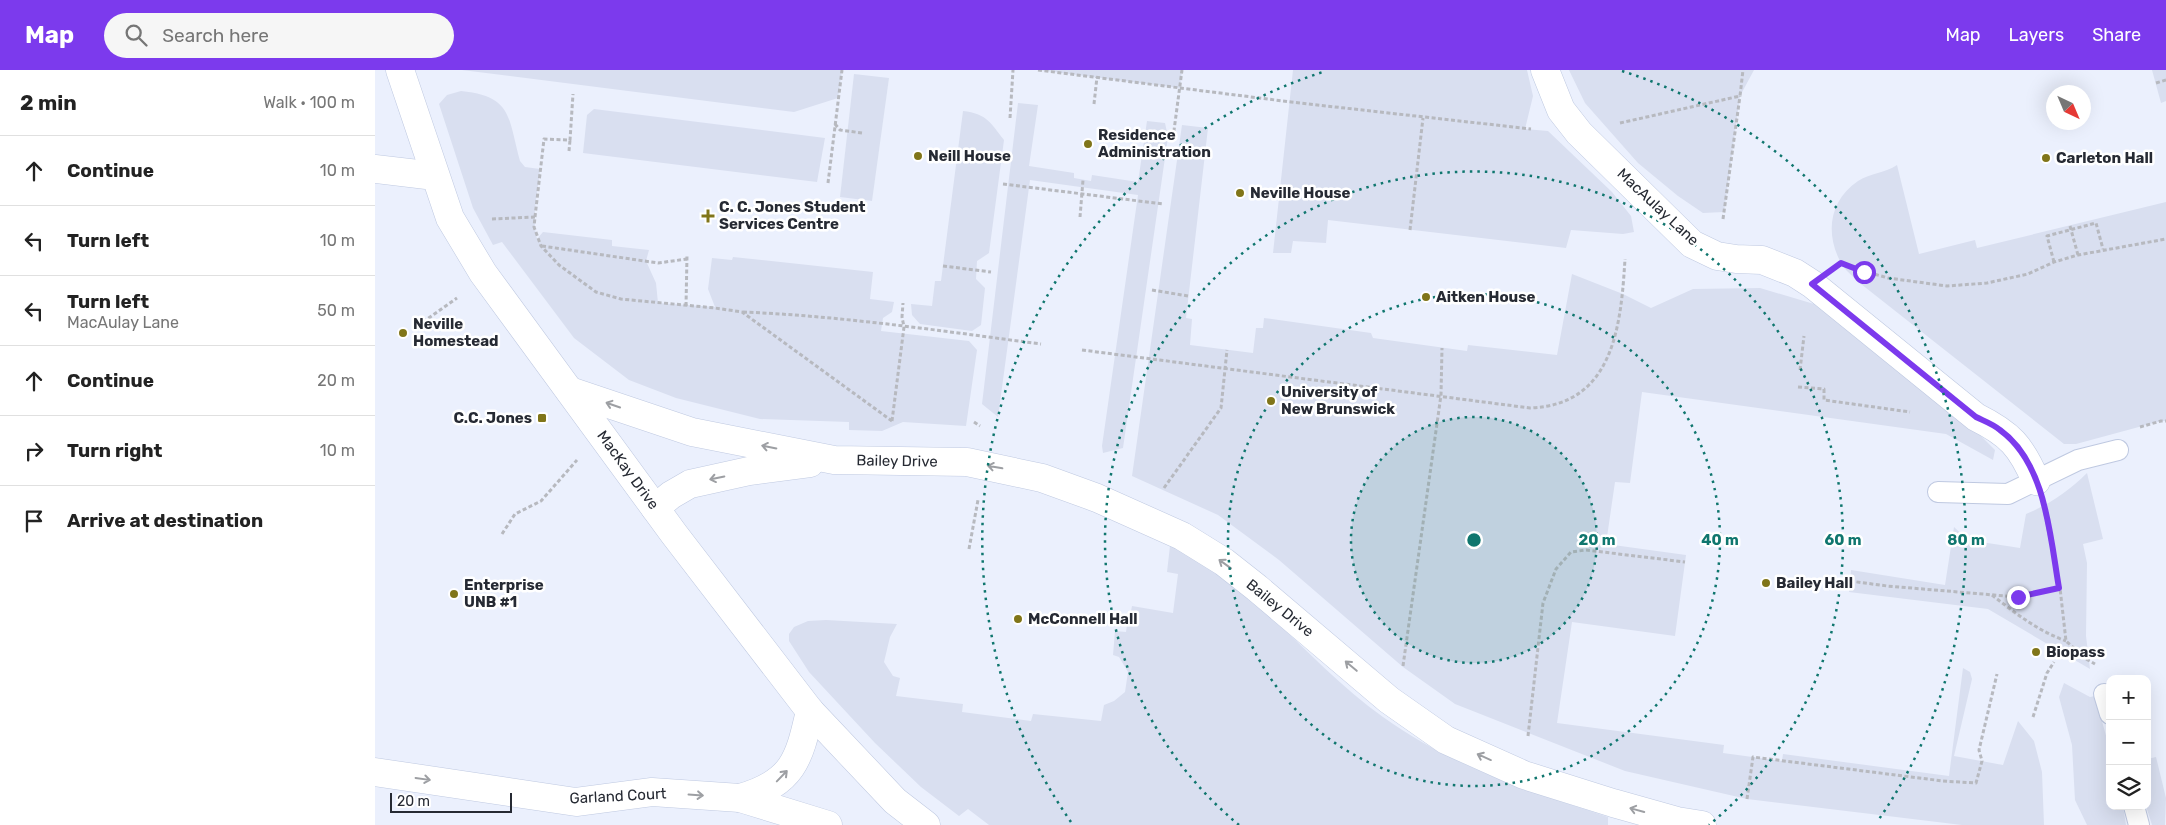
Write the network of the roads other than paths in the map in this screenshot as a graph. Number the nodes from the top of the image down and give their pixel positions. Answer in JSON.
{"nodes":[{"id":1,"x":400,"y":70,"type":"edge"},
{"id":2,"x":1545,"y":70,"type":"edge"},
{"id":3,"x":375,"y":169,"type":"edge"},
{"id":4,"x":435,"y":176,"type":"junction"},
{"id":5,"x":570,"y":391,"type":"junction"},
{"id":6,"x":2118,"y":450,"type":"dead end"},
{"id":7,"x":834,"y":460,"type":"junction"},
{"id":8,"x":2037,"y":481,"type":"junction"},
{"id":9,"x":1938,"y":492,"type":"dead end"},
{"id":10,"x":655,"y":508,"type":"junction"},
{"id":11,"x":2104,"y":694,"type":"dead end"},
{"id":12,"x":2106,"y":701,"type":"edge"},
{"id":13,"x":810,"y":711,"type":"junction"},
{"id":14,"x":375,"y":772,"type":"edge"},
{"id":15,"x":740,"y":798,"type":"junction"},
{"id":16,"x":2135,"y":810,"type":"edge"},
{"id":17,"x":828,"y":825,"type":"edge"},
{"id":18,"x":926,"y":825,"type":"edge"},
{"id":19,"x":1702,"y":825,"type":"edge"},
{"id":20,"x":2139,"y":825,"type":"edge"}],
"edges":[{"from":1,"to":4,"type":"street","name":"MacKay Drive"},
{"from":2,"to":8,"type":"street","name":"MacAulay Lane"},
{"from":3,"to":4,"type":"street"},
{"from":4,"to":5,"type":"street","name":"MacKay Drive"},
{"from":7,"to":5,"type":"street","name":"Bailey Drive","one_way":true},
{"from":5,"to":10,"type":"street","name":"MacKay Drive"},
{"from":6,"to":8,"type":"lane"},
{"from":7,"to":10,"type":"street","name":"Bailey Drive","one_way":true},
{"from":19,"to":7,"type":"street","name":"Bailey Drive","one_way":true},
{"from":8,"to":9,"type":"lane"},
{"from":10,"to":13,"type":"street","name":"MacKay Drive"},
{"from":11,"to":12,"type":"lane"},
{"from":15,"to":13,"type":"street","one_way":true},
{"from":13,"to":18,"type":"street","name":"MacKay Drive"},
{"from":14,"to":15,"type":"street","name":"Garland Court","one_way":true},
{"from":15,"to":17,"type":"street","name":"Garland Court"},
{"from":16,"to":20,"type":"lane"}]}
